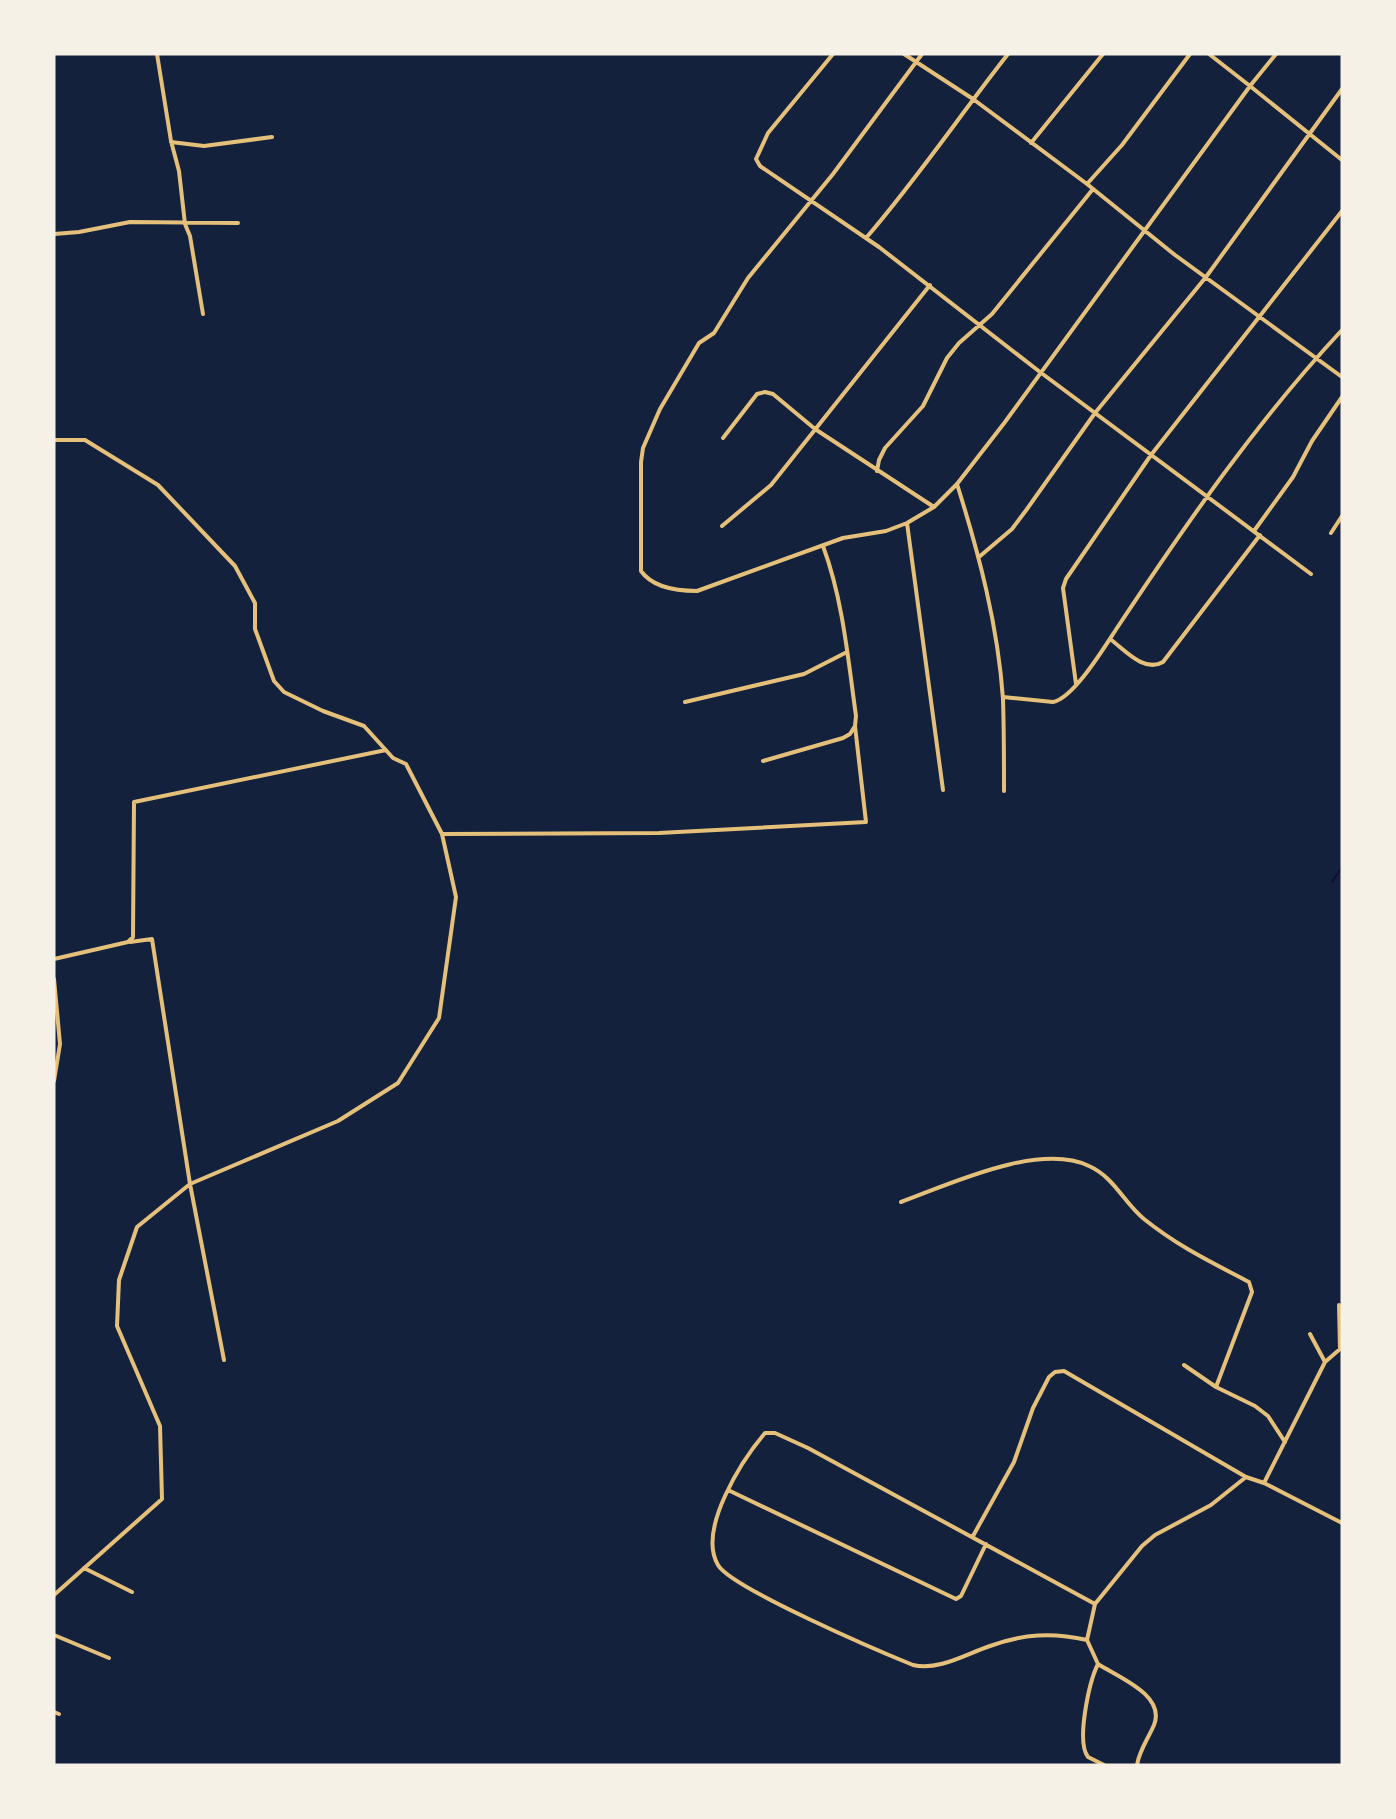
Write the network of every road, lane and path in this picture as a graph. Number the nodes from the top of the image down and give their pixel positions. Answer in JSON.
{"nodes":[{"id":1,"x":157,"y":54,"type":"edge"},
{"id":2,"x":833,"y":54,"type":"edge"},
{"id":3,"x":904,"y":54,"type":"edge"},
{"id":4,"x":922,"y":54,"type":"edge"},
{"id":5,"x":1008,"y":54,"type":"edge"},
{"id":6,"x":1103,"y":54,"type":"edge"},
{"id":7,"x":1190,"y":54,"type":"edge"},
{"id":8,"x":1209,"y":54,"type":"edge"},
{"id":9,"x":1276,"y":54,"type":"edge"},
{"id":10,"x":915,"y":62,"type":"junction"},
{"id":11,"x":1250,"y":86,"type":"junction"},
{"id":12,"x":1342,"y":89,"type":"edge"},
{"id":13,"x":973,"y":99,"type":"junction"},
{"id":14,"x":1308,"y":133,"type":"junction"},
{"id":15,"x":272,"y":137,"type":"dead end"},
{"id":16,"x":171,"y":141,"type":"junction"},
{"id":17,"x":1031,"y":143,"type":"junction"},
{"id":18,"x":1342,"y":160,"type":"edge"},
{"id":19,"x":1088,"y":184,"type":"junction"},
{"id":20,"x":1093,"y":189,"type":"junction"},
{"id":21,"x":812,"y":200,"type":"junction"},
{"id":22,"x":1342,"y":211,"type":"edge"},
{"id":23,"x":238,"y":223,"type":"dead end"},
{"id":24,"x":185,"y":224,"type":"junction"},
{"id":25,"x":1146,"y":231,"type":"junction"},
{"id":26,"x":54,"y":234,"type":"edge"},
{"id":27,"x":866,"y":238,"type":"junction"},
{"id":28,"x":1206,"y":277,"type":"junction"},
{"id":29,"x":930,"y":285,"type":"junction"},
{"id":30,"x":203,"y":314,"type":"dead end"},
{"id":31,"x":1260,"y":315,"type":"junction"},
{"id":32,"x":981,"y":324,"type":"junction"},
{"id":33,"x":1342,"y":330,"type":"edge"},
{"id":34,"x":1316,"y":357,"type":"junction"},
{"id":35,"x":1040,"y":372,"type":"junction"},
{"id":36,"x":1342,"y":377,"type":"edge"},
{"id":37,"x":1342,"y":397,"type":"edge"},
{"id":38,"x":1095,"y":413,"type":"junction"},
{"id":39,"x":814,"y":429,"type":"junction"},
{"id":40,"x":723,"y":438,"type":"dead end"},
{"id":41,"x":54,"y":440,"type":"edge"},
{"id":42,"x":1151,"y":455,"type":"junction"},
{"id":43,"x":877,"y":471,"type":"junction"},
{"id":44,"x":957,"y":484,"type":"junction"},
{"id":45,"x":1208,"y":496,"type":"junction"},
{"id":46,"x":934,"y":507,"type":"junction"},
{"id":47,"x":1342,"y":516,"type":"edge"},
{"id":48,"x":907,"y":524,"type":"junction"},
{"id":49,"x":723,"y":526,"type":"dead end"},
{"id":50,"x":1254,"y":531,"type":"junction"},
{"id":51,"x":1331,"y":533,"type":"dead end"},
{"id":52,"x":1260,"y":535,"type":"junction"},
{"id":53,"x":823,"y":546,"type":"junction"},
{"id":54,"x":979,"y":557,"type":"junction"},
{"id":55,"x":1311,"y":574,"type":"dead end"},
{"id":56,"x":1110,"y":639,"type":"junction"},
{"id":57,"x":847,"y":651,"type":"junction"},
{"id":58,"x":1076,"y":684,"type":"junction"},
{"id":59,"x":1002,"y":697,"type":"junction"},
{"id":60,"x":685,"y":702,"type":"dead end"},
{"id":61,"x":855,"y":726,"type":"junction"},
{"id":62,"x":386,"y":750,"type":"junction"},
{"id":63,"x":763,"y":761,"type":"dead end"},
{"id":64,"x":943,"y":790,"type":"dead end"},
{"id":65,"x":1004,"y":790,"type":"dead end"},
{"id":66,"x":442,"y":834,"type":"junction"},
{"id":67,"x":128,"y":942,"type":"junction"},
{"id":68,"x":54,"y":959,"type":"edge"},
{"id":69,"x":54,"y":980,"type":"edge"},
{"id":70,"x":54,"y":1081,"type":"edge"},
{"id":71,"x":190,"y":1184,"type":"junction"},
{"id":72,"x":901,"y":1202,"type":"dead end"},
{"id":73,"x":1340,"y":1305,"type":"dead end"},
{"id":74,"x":1310,"y":1334,"type":"dead end"},
{"id":75,"x":1341,"y":1350,"type":"edge"},
{"id":76,"x":224,"y":1360,"type":"dead end"},
{"id":77,"x":1325,"y":1362,"type":"junction"},
{"id":78,"x":1184,"y":1365,"type":"dead end"},
{"id":79,"x":1216,"y":1387,"type":"junction"},
{"id":80,"x":1286,"y":1443,"type":"junction"},
{"id":81,"x":1246,"y":1477,"type":"junction"},
{"id":82,"x":1264,"y":1483,"type":"junction"},
{"id":83,"x":728,"y":1490,"type":"junction"},
{"id":84,"x":1342,"y":1523,"type":"edge"},
{"id":85,"x":973,"y":1536,"type":"junction"},
{"id":86,"x":986,"y":1545,"type":"junction"},
{"id":87,"x":84,"y":1568,"type":"junction"},
{"id":88,"x":132,"y":1592,"type":"dead end"},
{"id":89,"x":54,"y":1595,"type":"edge"},
{"id":90,"x":1095,"y":1604,"type":"junction"},
{"id":91,"x":54,"y":1635,"type":"edge"},
{"id":92,"x":1087,"y":1640,"type":"junction"},
{"id":93,"x":109,"y":1658,"type":"dead end"},
{"id":94,"x":1098,"y":1664,"type":"junction"},
{"id":95,"x":1104,"y":1765,"type":"edge"},
{"id":96,"x":1137,"y":1765,"type":"edge"}],
"edges":[{"from":1,"to":16,"type":"street"},
{"from":2,"to":21,"type":"street"},
{"from":3,"to":10,"type":"street"},
{"from":4,"to":10,"type":"street"},
{"from":5,"to":13,"type":"street"},
{"from":6,"to":17,"type":"street"},
{"from":7,"to":19,"type":"street"},
{"from":8,"to":11,"type":"street"},
{"from":9,"to":11,"type":"street"},
{"from":10,"to":13,"type":"street"},
{"from":10,"to":21,"type":"street"},
{"from":11,"to":14,"type":"street"},
{"from":11,"to":25,"type":"street"},
{"from":12,"to":14,"type":"street"},
{"from":13,"to":17,"type":"street"},
{"from":13,"to":27,"type":"street"},
{"from":14,"to":18,"type":"street"},
{"from":14,"to":28,"type":"street"},
{"from":15,"to":16,"type":"street"},
{"from":16,"to":24,"type":"street"},
{"from":17,"to":19,"type":"street"},
{"from":19,"to":20,"type":"street"},
{"from":20,"to":25,"type":"street"},
{"from":20,"to":32,"type":"street"},
{"from":21,"to":27,"type":"street"},
{"from":21,"to":53,"type":"street"},
{"from":22,"to":31,"type":"street"},
{"from":23,"to":24,"type":"street"},
{"from":24,"to":26,"type":"street"},
{"from":24,"to":30,"type":"street"},
{"from":25,"to":28,"type":"street"},
{"from":25,"to":35,"type":"street"},
{"from":27,"to":29,"type":"street"},
{"from":28,"to":31,"type":"street"},
{"from":28,"to":38,"type":"street"},
{"from":29,"to":32,"type":"street"},
{"from":29,"to":39,"type":"street"},
{"from":31,"to":34,"type":"street"},
{"from":31,"to":42,"type":"street"},
{"from":32,"to":35,"type":"street"},
{"from":32,"to":43,"type":"street"},
{"from":33,"to":34,"type":"street"},
{"from":34,"to":36,"type":"street"},
{"from":34,"to":45,"type":"street"},
{"from":35,"to":38,"type":"street"},
{"from":35,"to":44,"type":"street"},
{"from":37,"to":50,"type":"street"},
{"from":38,"to":42,"type":"street"},
{"from":38,"to":54,"type":"street"},
{"from":39,"to":40,"type":"street"},
{"from":39,"to":43,"type":"street"},
{"from":39,"to":49,"type":"street"},
{"from":41,"to":62,"type":"street"},
{"from":42,"to":45,"type":"street"},
{"from":42,"to":58,"type":"street"},
{"from":43,"to":46,"type":"street"},
{"from":44,"to":46,"type":"street"},
{"from":44,"to":54,"type":"street"},
{"from":45,"to":50,"type":"street"},
{"from":45,"to":56,"type":"street"},
{"from":46,"to":48,"type":"street"},
{"from":47,"to":51,"type":"street"},
{"from":48,"to":53,"type":"street"},
{"from":48,"to":64,"type":"street"},
{"from":50,"to":52,"type":"street"},
{"from":52,"to":55,"type":"street"},
{"from":52,"to":56,"type":"street"},
{"from":53,"to":57,"type":"street"},
{"from":54,"to":59,"type":"street"},
{"from":56,"to":58,"type":"street"},
{"from":57,"to":60,"type":"street"},
{"from":57,"to":61,"type":"street"},
{"from":58,"to":59,"type":"street"},
{"from":59,"to":65,"type":"street"},
{"from":61,"to":63,"type":"street"},
{"from":61,"to":66,"type":"street"},
{"from":62,"to":66,"type":"street"},
{"from":62,"to":67,"type":"street"},
{"from":66,"to":71,"type":"street"},
{"from":67,"to":68,"type":"street"},
{"from":67,"to":71,"type":"street"},
{"from":69,"to":70,"type":"street"},
{"from":71,"to":76,"type":"street"},
{"from":71,"to":87,"type":"street"},
{"from":72,"to":79,"type":"street"},
{"from":73,"to":75,"type":"street"},
{"from":74,"to":77,"type":"street"},
{"from":75,"to":77,"type":"street"},
{"from":77,"to":80,"type":"street"},
{"from":78,"to":79,"type":"street"},
{"from":79,"to":80,"type":"street"},
{"from":80,"to":82,"type":"street"},
{"from":81,"to":82,"type":"street"},
{"from":81,"to":85,"type":"street"},
{"from":81,"to":90,"type":"street"},
{"from":82,"to":84,"type":"street"},
{"from":83,"to":85,"type":"street"},
{"from":83,"to":86,"type":"street"},
{"from":83,"to":92,"type":"street"},
{"from":85,"to":86,"type":"street"},
{"from":86,"to":90,"type":"street"},
{"from":87,"to":88,"type":"street"},
{"from":87,"to":89,"type":"street"},
{"from":90,"to":92,"type":"street"},
{"from":91,"to":93,"type":"street"},
{"from":92,"to":94,"type":"street"},
{"from":94,"to":95,"type":"street"},
{"from":94,"to":96,"type":"street"}]}
